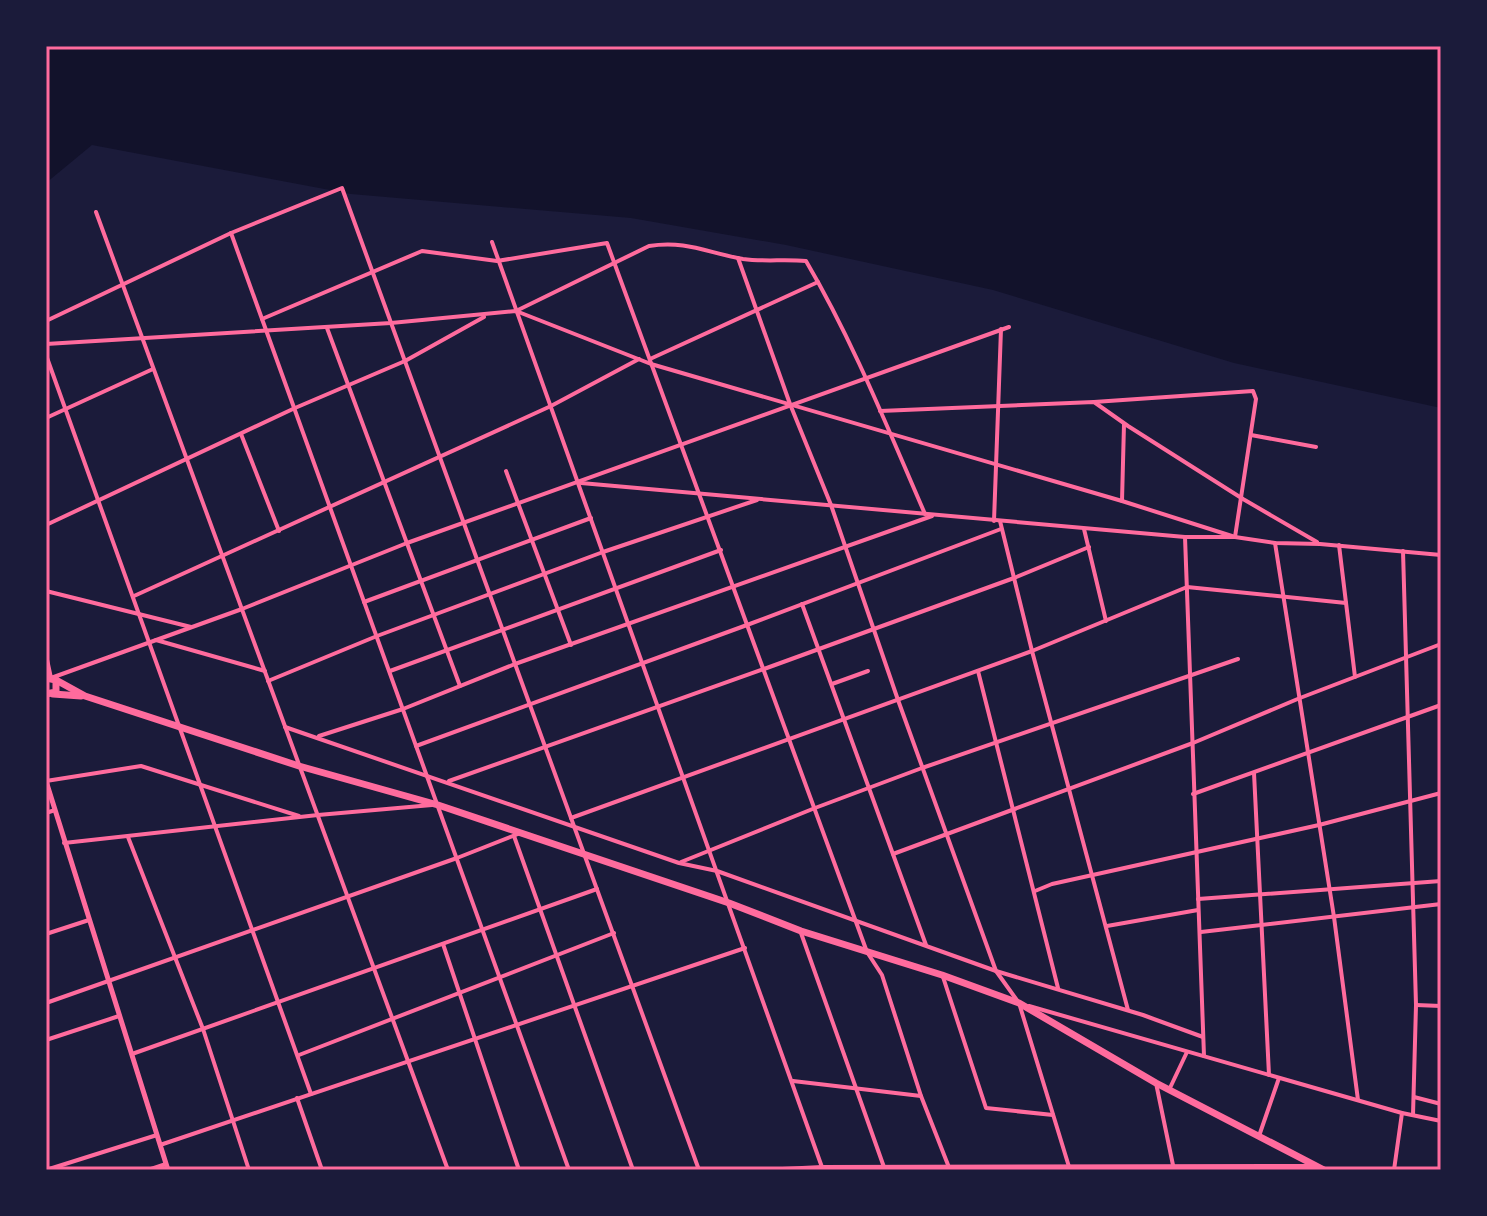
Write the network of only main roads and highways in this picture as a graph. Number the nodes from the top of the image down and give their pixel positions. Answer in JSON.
{"nodes":[{"id":1,"x":51,"y":679,"type":"edge"},
{"id":2,"x":49,"y":694,"type":"edge"},
{"id":3,"x":85,"y":696,"type":"junction"},
{"id":4,"x":1320,"y":1168,"type":"edge"}],
"edges":[{"from":1,"to":2,"type":"highway"},
{"from":1,"to":3,"type":"highway"},
{"from":2,"to":3,"type":"highway"},
{"from":3,"to":4,"type":"highway"}]}
